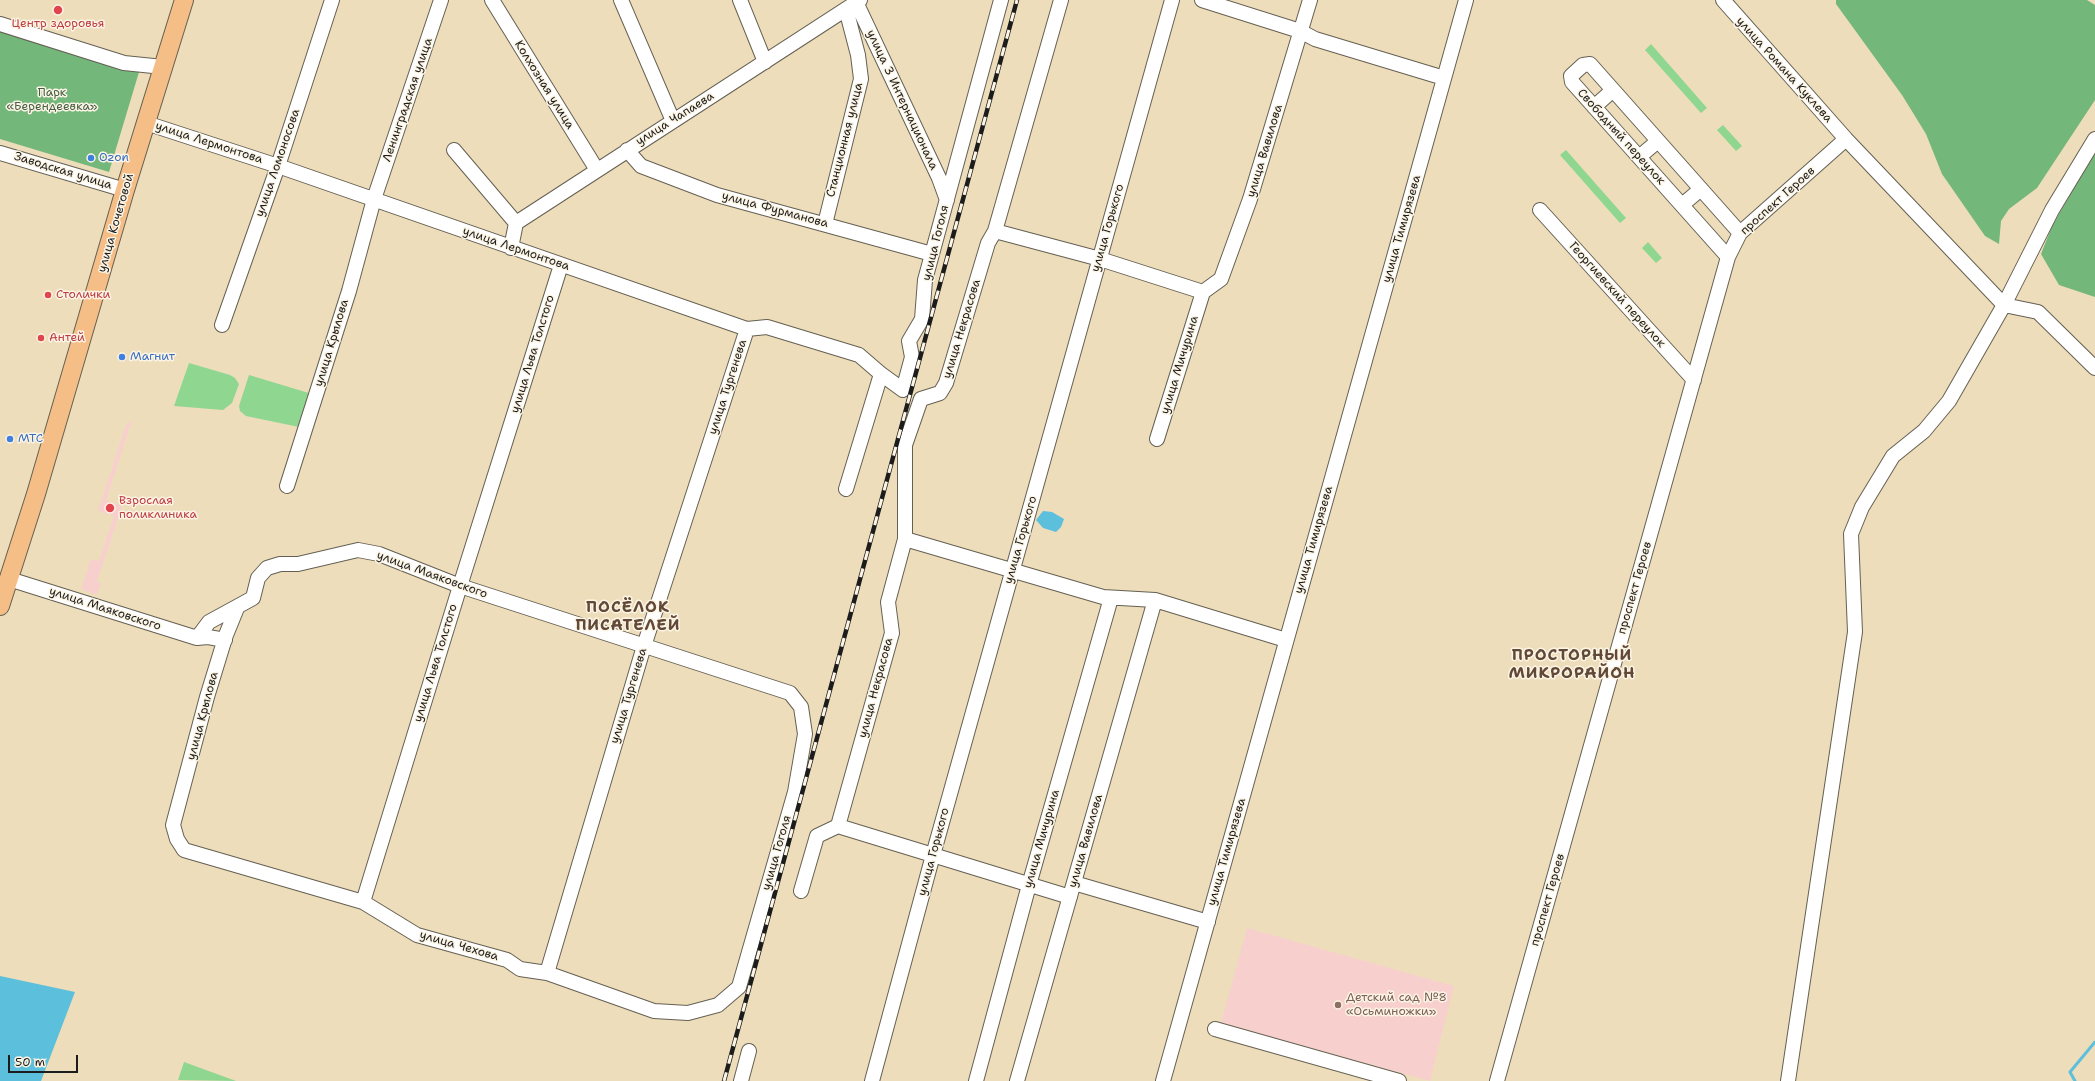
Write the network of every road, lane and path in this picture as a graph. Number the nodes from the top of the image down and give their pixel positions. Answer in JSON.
{"nodes":[{"id":1,"x":184,"y":0,"type":"edge"},
{"id":2,"x":332,"y":0,"type":"edge"},
{"id":3,"x":441,"y":0,"type":"edge"},
{"id":4,"x":492,"y":0,"type":"edge"},
{"id":5,"x":621,"y":0,"type":"edge"},
{"id":6,"x":740,"y":0,"type":"edge"},
{"id":7,"x":1001,"y":0,"type":"edge"},
{"id":8,"x":1061,"y":0,"type":"edge"},
{"id":9,"x":1172,"y":0,"type":"edge"},
{"id":10,"x":1202,"y":0,"type":"edge"},
{"id":11,"x":1310,"y":0,"type":"edge"},
{"id":12,"x":1466,"y":0,"type":"edge"},
{"id":13,"x":1722,"y":0,"type":"edge"},
{"id":14,"x":854,"y":3,"type":"edge"},
{"id":15,"x":0,"y":24,"type":"edge"},
{"id":16,"x":1300,"y":31,"type":"junction"},
{"id":17,"x":765,"y":62,"type":"junction"},
{"id":18,"x":163,"y":67,"type":"junction"},
{"id":19,"x":1444,"y":78,"type":"junction"},
{"id":20,"x":1613,"y":90,"type":"junction"},
{"id":21,"x":1594,"y":107,"type":"junction"},
{"id":22,"x":673,"y":121,"type":"junction"},
{"id":23,"x":146,"y":123,"type":"junction"},
{"id":24,"x":1846,"y":139,"type":"junction"},
{"id":25,"x":2095,"y":139,"type":"edge"},
{"id":26,"x":1658,"y":141,"type":"junction"},
{"id":27,"x":454,"y":150,"type":"dead end"},
{"id":28,"x":627,"y":150,"type":"junction"},
{"id":29,"x":0,"y":153,"type":"edge"},
{"id":30,"x":1639,"y":157,"type":"junction"},
{"id":31,"x":278,"y":166,"type":"junction"},
{"id":32,"x":597,"y":170,"type":"junction"},
{"id":33,"x":1701,"y":189,"type":"junction"},
{"id":34,"x":125,"y":190,"type":"junction"},
{"id":35,"x":374,"y":200,"type":"junction"},
{"id":36,"x":947,"y":200,"type":"junction"},
{"id":37,"x":1682,"y":205,"type":"junction"},
{"id":38,"x":1540,"y":210,"type":"dead end"},
{"id":39,"x":516,"y":224,"type":"junction"},
{"id":40,"x":825,"y":224,"type":"junction"},
{"id":41,"x":995,"y":231,"type":"junction"},
{"id":42,"x":1740,"y":233,"type":"junction"},
{"id":43,"x":511,"y":248,"type":"junction"},
{"id":44,"x":932,"y":254,"type":"junction"},
{"id":45,"x":1728,"y":257,"type":"junction"},
{"id":46,"x":1100,"y":259,"type":"junction"},
{"id":47,"x":561,"y":265,"type":"junction"},
{"id":48,"x":1203,"y":292,"type":"junction"},
{"id":49,"x":2004,"y":305,"type":"junction"},
{"id":50,"x":222,"y":325,"type":"dead end"},
{"id":51,"x":747,"y":329,"type":"junction"},
{"id":52,"x":2095,"y":368,"type":"edge"},
{"id":53,"x":881,"y":374,"type":"junction"},
{"id":54,"x":1694,"y":380,"type":"junction"},
{"id":55,"x":1157,"y":439,"type":"dead end"},
{"id":56,"x":287,"y":486,"type":"dead end"},
{"id":57,"x":846,"y":489,"type":"dead end"},
{"id":58,"x":905,"y":539,"type":"junction"},
{"id":59,"x":1012,"y":571,"type":"junction"},
{"id":60,"x":9,"y":579,"type":"junction"},
{"id":61,"x":460,"y":586,"type":"junction"},
{"id":62,"x":1111,"y":598,"type":"junction"},
{"id":63,"x":1155,"y":600,"type":"junction"},
{"id":64,"x":0,"y":606,"type":"edge"},
{"id":65,"x":237,"y":608,"type":"junction"},
{"id":66,"x":197,"y":638,"type":"junction"},
{"id":67,"x":225,"y":640,"type":"junction"},
{"id":68,"x":1286,"y":640,"type":"junction"},
{"id":69,"x":644,"y":646,"type":"junction"},
{"id":70,"x":790,"y":693,"type":"joint"},
{"id":71,"x":173,"y":825,"type":"joint"},
{"id":72,"x":838,"y":826,"type":"junction"},
{"id":73,"x":933,"y":855,"type":"junction"},
{"id":74,"x":1074,"y":883,"type":"junction"},
{"id":75,"x":1029,"y":885,"type":"junction"},
{"id":76,"x":801,"y":891,"type":"dead end"},
{"id":77,"x":1070,"y":897,"type":"junction"},
{"id":78,"x":363,"y":902,"type":"junction"},
{"id":79,"x":1208,"y":922,"type":"junction"},
{"id":80,"x":547,"y":973,"type":"junction"},
{"id":81,"x":718,"y":1005,"type":"joint"},
{"id":82,"x":1215,"y":1029,"type":"dead end"},
{"id":83,"x":749,"y":1051,"type":"dead end"},
{"id":84,"x":742,"y":1081,"type":"edge"},
{"id":85,"x":872,"y":1081,"type":"edge"},
{"id":86,"x":976,"y":1081,"type":"edge"},
{"id":87,"x":1017,"y":1081,"type":"edge"},
{"id":88,"x":1163,"y":1081,"type":"edge"},
{"id":89,"x":1398,"y":1081,"type":"edge"},
{"id":90,"x":1497,"y":1081,"type":"edge"},
{"id":91,"x":1788,"y":1081,"type":"edge"}],
"edges":[{"from":1,"to":18,"type":"main road","name":"улица Кочетовой"},
{"from":2,"to":31,"type":"street","name":"улица Ломоносова"},
{"from":3,"to":35,"type":"street","name":"Ленинградская улица"},
{"from":4,"to":32,"type":"street","name":"Колхозная улица"},
{"from":5,"to":22,"type":"street"},
{"from":6,"to":17,"type":"street"},
{"from":7,"to":36,"type":"street","name":"улица Гоголя"},
{"from":8,"to":41,"type":"street","name":"улица Некрасова"},
{"from":9,"to":46,"type":"street","name":"улица Горького"},
{"from":10,"to":16,"type":"street"},
{"from":11,"to":16,"type":"street","name":"улица Вавилова"},
{"from":12,"to":19,"type":"street","name":"улица Тимирязева"},
{"from":13,"to":24,"type":"street","name":"улица Романа Куклева"},
{"from":14,"to":17,"type":"street","name":"улица Чапаева"},
{"from":14,"to":36,"type":"street","name":"улица 3 Интернационала"},
{"from":14,"to":40,"type":"street","name":"Станционная улица"},
{"from":15,"to":18,"type":"street"},
{"from":16,"to":19,"type":"street"},
{"from":16,"to":48,"type":"street","name":"улица Вавилова"},
{"from":17,"to":22,"type":"street","name":"улица Чапаева"},
{"from":18,"to":23,"type":"main road","name":"улица Кочетовой"},
{"from":19,"to":68,"type":"street","name":"улица Тимирязева"},
{"from":20,"to":21,"type":"street"},
{"from":20,"to":21,"type":"street","name":"Свободный переулок"},
{"from":20,"to":26,"type":"street","name":"Свободный переулок"},
{"from":21,"to":30,"type":"street","name":"Свободный переулок"},
{"from":22,"to":28,"type":"street","name":"улица Чапаева"},
{"from":23,"to":31,"type":"street","name":"улица Лермонтова"},
{"from":23,"to":34,"type":"main road","name":"улица Кочетовой"},
{"from":24,"to":42,"type":"street","name":"проспект Героев"},
{"from":24,"to":49,"type":"street","name":"улица Романа Куклева"},
{"from":25,"to":49,"type":"street"},
{"from":26,"to":30,"type":"street"},
{"from":26,"to":33,"type":"street","name":"Свободный переулок"},
{"from":27,"to":39,"type":"street"},
{"from":28,"to":32,"type":"street","name":"улица Чапаева"},
{"from":28,"to":40,"type":"street","name":"улица Фурманова"},
{"from":29,"to":34,"type":"street","name":"Заводская улица"},
{"from":30,"to":37,"type":"street","name":"Свободный переулок"},
{"from":31,"to":35,"type":"street","name":"улица Лермонтова"},
{"from":31,"to":50,"type":"street","name":"улица Ломоносова"},
{"from":32,"to":39,"type":"street","name":"улица Чапаева"},
{"from":33,"to":37,"type":"street"},
{"from":33,"to":42,"type":"street","name":"Свободный переулок"},
{"from":34,"to":60,"type":"main road","name":"улица Кочетовой"},
{"from":35,"to":43,"type":"street","name":"улица Лермонтова"},
{"from":35,"to":56,"type":"street","name":"улица Крылова"},
{"from":36,"to":44,"type":"street","name":"улица Гоголя"},
{"from":37,"to":45,"type":"street","name":"Свободный переулок"},
{"from":38,"to":54,"type":"street","name":"Георгиевский переулок"},
{"from":39,"to":43,"type":"street"},
{"from":40,"to":44,"type":"street","name":"улица Фурманова"},
{"from":41,"to":46,"type":"street"},
{"from":41,"to":58,"type":"street","name":"улица Некрасова"},
{"from":42,"to":45,"type":"street","name":"проспект Героев"},
{"from":43,"to":47,"type":"street","name":"улица Лермонтова"},
{"from":44,"to":53,"type":"street","name":"улица Гоголя"},
{"from":45,"to":54,"type":"street","name":"проспект Героев"},
{"from":46,"to":48,"type":"street"},
{"from":46,"to":59,"type":"street","name":"улица Горького"},
{"from":47,"to":51,"type":"street","name":"улица Лермонтова"},
{"from":47,"to":61,"type":"street","name":"улица Льва Толстого"},
{"from":48,"to":55,"type":"street","name":"улица Мичурина"},
{"from":49,"to":52,"type":"street"},
{"from":49,"to":91,"type":"street"},
{"from":51,"to":53,"type":"street","name":"улица Лермонтова"},
{"from":51,"to":69,"type":"street","name":"улица Тургенева"},
{"from":53,"to":57,"type":"street"},
{"from":54,"to":90,"type":"street","name":"проспект Героев"},
{"from":58,"to":59,"type":"street"},
{"from":58,"to":72,"type":"street","name":"улица Некрасова"},
{"from":59,"to":62,"type":"street"},
{"from":59,"to":73,"type":"street","name":"улица Горького"},
{"from":60,"to":64,"type":"main road","name":"улица Кочетовой"},
{"from":60,"to":66,"type":"street","name":"улица Маяковского"},
{"from":61,"to":65,"type":"street","name":"улица Маяковского"},
{"from":61,"to":69,"type":"street","name":"улица Маяковского"},
{"from":61,"to":78,"type":"street","name":"улица Льва Толстого"},
{"from":62,"to":63,"type":"street"},
{"from":62,"to":75,"type":"street","name":"улица Мичурина"},
{"from":63,"to":68,"type":"street"},
{"from":63,"to":74,"type":"street","name":"улица Вавилова"},
{"from":65,"to":66,"type":"street","name":"улица Маяковского"},
{"from":65,"to":67,"type":"street","name":"улица Крылова"},
{"from":66,"to":67,"type":"street"},
{"from":67,"to":71,"type":"street","name":"улица Крылова"},
{"from":68,"to":79,"type":"street","name":"улица Тимирязева"},
{"from":69,"to":70,"type":"street","name":"улица Маяковского"},
{"from":69,"to":80,"type":"street","name":"улица Тургенева"},
{"from":70,"to":81,"type":"street","name":"улица Гоголя"},
{"from":71,"to":78,"type":"street","name":"улица Чехова"},
{"from":72,"to":73,"type":"street"},
{"from":72,"to":76,"type":"street"},
{"from":73,"to":75,"type":"street"},
{"from":73,"to":85,"type":"street","name":"улица Горького"},
{"from":74,"to":77,"type":"street","name":"улица Вавилова"},
{"from":74,"to":79,"type":"street"},
{"from":75,"to":77,"type":"street"},
{"from":75,"to":86,"type":"street","name":"улица Мичурина"},
{"from":77,"to":87,"type":"street","name":"улица Вавилова"},
{"from":78,"to":80,"type":"street","name":"улица Чехова"},
{"from":79,"to":88,"type":"street","name":"улица Тимирязева"},
{"from":80,"to":81,"type":"street","name":"улица Чехова"},
{"from":82,"to":89,"type":"street"},
{"from":83,"to":84,"type":"street"}]}
